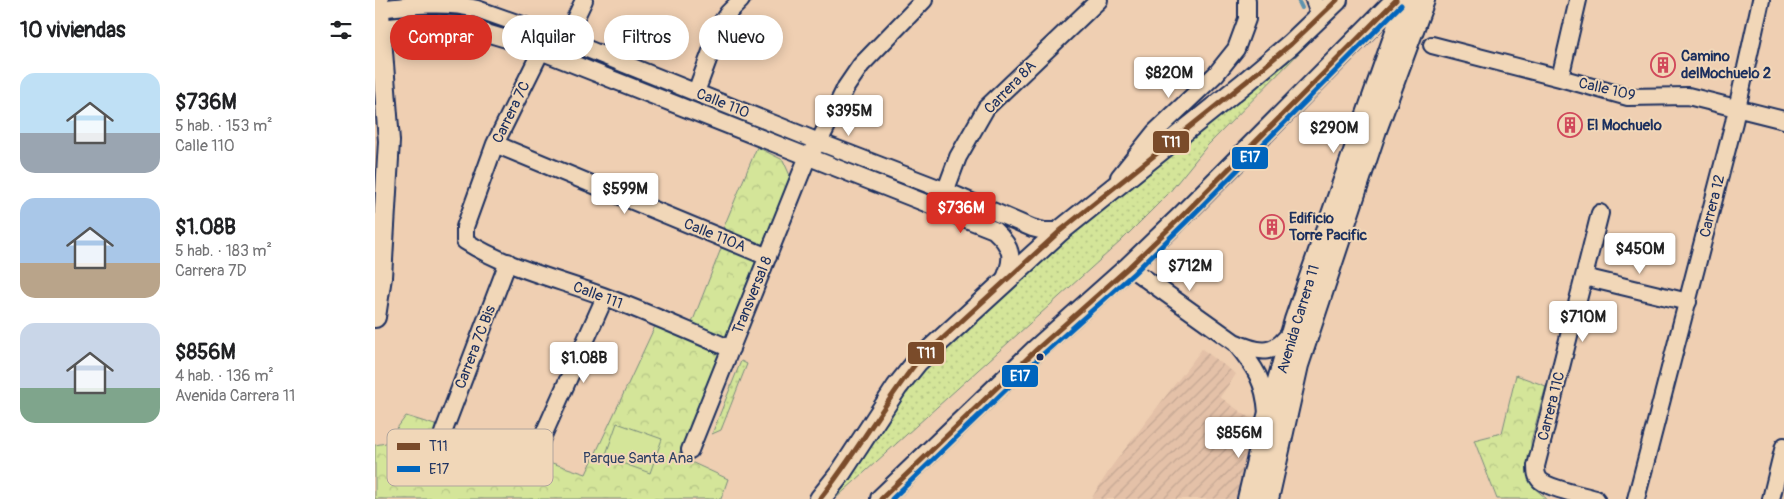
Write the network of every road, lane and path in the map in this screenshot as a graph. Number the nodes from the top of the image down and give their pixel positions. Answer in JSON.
{"nodes":[{"id":1,"x":584,"y":0,"type":"edge"},
{"id":2,"x":741,"y":0,"type":"edge"},
{"id":3,"x":924,"y":0,"type":"edge"},
{"id":4,"x":1247,"y":0,"type":"edge"},
{"id":5,"x":1337,"y":0,"type":"edge"},
{"id":6,"x":1396,"y":0,"type":"edge"},
{"id":7,"x":1407,"y":0,"type":"edge"},
{"id":8,"x":1425,"y":0,"type":"edge"},
{"id":9,"x":1578,"y":0,"type":"edge"},
{"id":10,"x":1761,"y":0,"type":"edge"},
{"id":11,"x":1094,"y":2,"type":"edge"},
{"id":12,"x":465,"y":3,"type":"edge"},
{"id":13,"x":1317,"y":8,"type":"edge"},
{"id":14,"x":379,"y":13,"type":"edge"},
{"id":15,"x":577,"y":15,"type":"edge"},
{"id":16,"x":502,"y":17,"type":"edge"},
{"id":17,"x":502,"y":38,"type":"edge"},
{"id":18,"x":1432,"y":45,"type":"dead end"},
{"id":19,"x":594,"y":52,"type":"edge"},
{"id":20,"x":537,"y":60,"type":"edge"},
{"id":21,"x":564,"y":60,"type":"edge"},
{"id":22,"x":1560,"y":78,"type":"junction"},
{"id":23,"x":696,"y":92,"type":"junction"},
{"id":24,"x":1737,"y":107,"type":"junction"},
{"id":25,"x":1784,"y":120,"type":"edge"},
{"id":26,"x":819,"y":142,"type":"junction"},
{"id":27,"x":495,"y":144,"type":"junction"},
{"id":28,"x":808,"y":156,"type":"junction"},
{"id":29,"x":946,"y":191,"type":"junction"},
{"id":30,"x":1103,"y":196,"type":"junction"},
{"id":31,"x":939,"y":209,"type":"junction"},
{"id":32,"x":1599,"y":213,"type":"dead end"},
{"id":33,"x":1060,"y":231,"type":"junction"},
{"id":34,"x":465,"y":240,"type":"joint"},
{"id":35,"x":768,"y":257,"type":"junction"},
{"id":36,"x":508,"y":262,"type":"junction"},
{"id":37,"x":1129,"y":267,"type":"junction"},
{"id":38,"x":1584,"y":277,"type":"junction"},
{"id":39,"x":1003,"y":284,"type":"junction"},
{"id":40,"x":605,"y":297,"type":"junction"},
{"id":41,"x":1688,"y":302,"type":"junction"},
{"id":42,"x":375,"y":317,"type":"edge"},
{"id":43,"x":1294,"y":325,"type":"junction"},
{"id":44,"x":1234,"y":342,"type":"junction"},
{"id":45,"x":731,"y":349,"type":"junction"},
{"id":46,"x":1265,"y":427,"type":"junction"},
{"id":47,"x":445,"y":429,"type":"edge"},
{"id":48,"x":546,"y":429,"type":"edge"},
{"id":49,"x":1784,"y":446,"type":"edge"},
{"id":50,"x":690,"y":450,"type":"dead end"},
{"id":51,"x":1276,"y":462,"type":"junction"},
{"id":52,"x":820,"y":499,"type":"edge"},
{"id":53,"x":881,"y":499,"type":"edge"},
{"id":54,"x":1248,"y":499,"type":"edge"},
{"id":55,"x":1268,"y":499,"type":"edge"},
{"id":56,"x":1596,"y":499,"type":"edge"},
{"id":57,"x":1637,"y":499,"type":"edge"},
{"id":58,"x":1771,"y":499,"type":"edge"}],
"edges":[{"from":1,"to":15,"type":"street"},
{"from":2,"to":23,"type":"street"},
{"from":3,"to":26,"type":"street","name":"Transversal 8"},
{"from":4,"to":30,"type":"street"},
{"from":5,"to":13,"type":"main road"},
{"from":6,"to":37,"type":"main road"},
{"from":7,"to":43,"type":"main road","name":"Avenida Carrera 11"},
{"from":8,"to":51,"type":"main road"},
{"from":8,"to":51,"type":"main road","name":"Avenida Carrera 11"},
{"from":9,"to":22,"type":"street"},
{"from":10,"to":24,"type":"street","name":"Carrera 12"},
{"from":11,"to":29,"type":"street","name":"Carrera 8A"},
{"from":12,"to":14,"type":"street","name":"Calle 110"},
{"from":12,"to":16,"type":"street","name":"Calle 110"},
{"from":13,"to":30,"type":"main road"},
{"from":14,"to":17,"type":"street","name":"Calle 110"},
{"from":14,"to":42,"type":"main road"},
{"from":18,"to":22,"type":"street","name":"Calle 109"},
{"from":19,"to":23,"type":"street","name":"Calle 110"},
{"from":20,"to":27,"type":"street","name":"Carrera 7C"},
{"from":21,"to":28,"type":"street","name":"Calle 110"},
{"from":22,"to":24,"type":"street","name":"Calle 109"},
{"from":23,"to":26,"type":"street","name":"Calle 110"},
{"from":24,"to":25,"type":"street","name":"Calle 109"},
{"from":24,"to":41,"type":"street","name":"Carrera 12"},
{"from":26,"to":28,"type":"street","name":"Transversal 8"},
{"from":26,"to":29,"type":"street","name":"Calle 110"},
{"from":27,"to":34,"type":"street","name":"Carrera 7C"},
{"from":27,"to":35,"type":"street","name":"Calle 110A"},
{"from":28,"to":31,"type":"street","name":"Calle 110"},
{"from":28,"to":35,"type":"street","name":"Transversal 8"},
{"from":29,"to":31,"type":"street","name":"Carrera 8A"},
{"from":29,"to":33,"type":"street","name":"Calle 110"},
{"from":30,"to":33,"type":"main road"},
{"from":31,"to":39,"type":"street","name":"Calle 110"},
{"from":32,"to":38,"type":"street","name":"Carrera 11C"},
{"from":33,"to":39,"type":"main road"},
{"from":34,"to":36,"type":"street","name":"Calle 111"},
{"from":35,"to":45,"type":"street","name":"Transversal 8"},
{"from":36,"to":40,"type":"street","name":"Calle 111"},
{"from":36,"to":47,"type":"street","name":"Carrera 7C Bis"},
{"from":37,"to":44,"type":"street"},
{"from":37,"to":53,"type":"main road"},
{"from":38,"to":41,"type":"street"},
{"from":38,"to":56,"type":"street","name":"Carrera 11C"},
{"from":39,"to":52,"type":"main road"},
{"from":40,"to":45,"type":"street","name":"Calle 111"},
{"from":40,"to":48,"type":"street"},
{"from":41,"to":57,"type":"street","name":"Carrera 12"},
{"from":43,"to":44,"type":"street"},
{"from":43,"to":46,"type":"main road","name":"Avenida Carrera 11"},
{"from":44,"to":46,"type":"street"},
{"from":45,"to":50,"type":"street","name":"Transversal 8"},
{"from":46,"to":54,"type":"main road","name":"Avenida Carrera 11"},
{"from":49,"to":58,"type":"street"},
{"from":51,"to":55,"type":"main road","name":"Avenida Carrera 11"}]}
